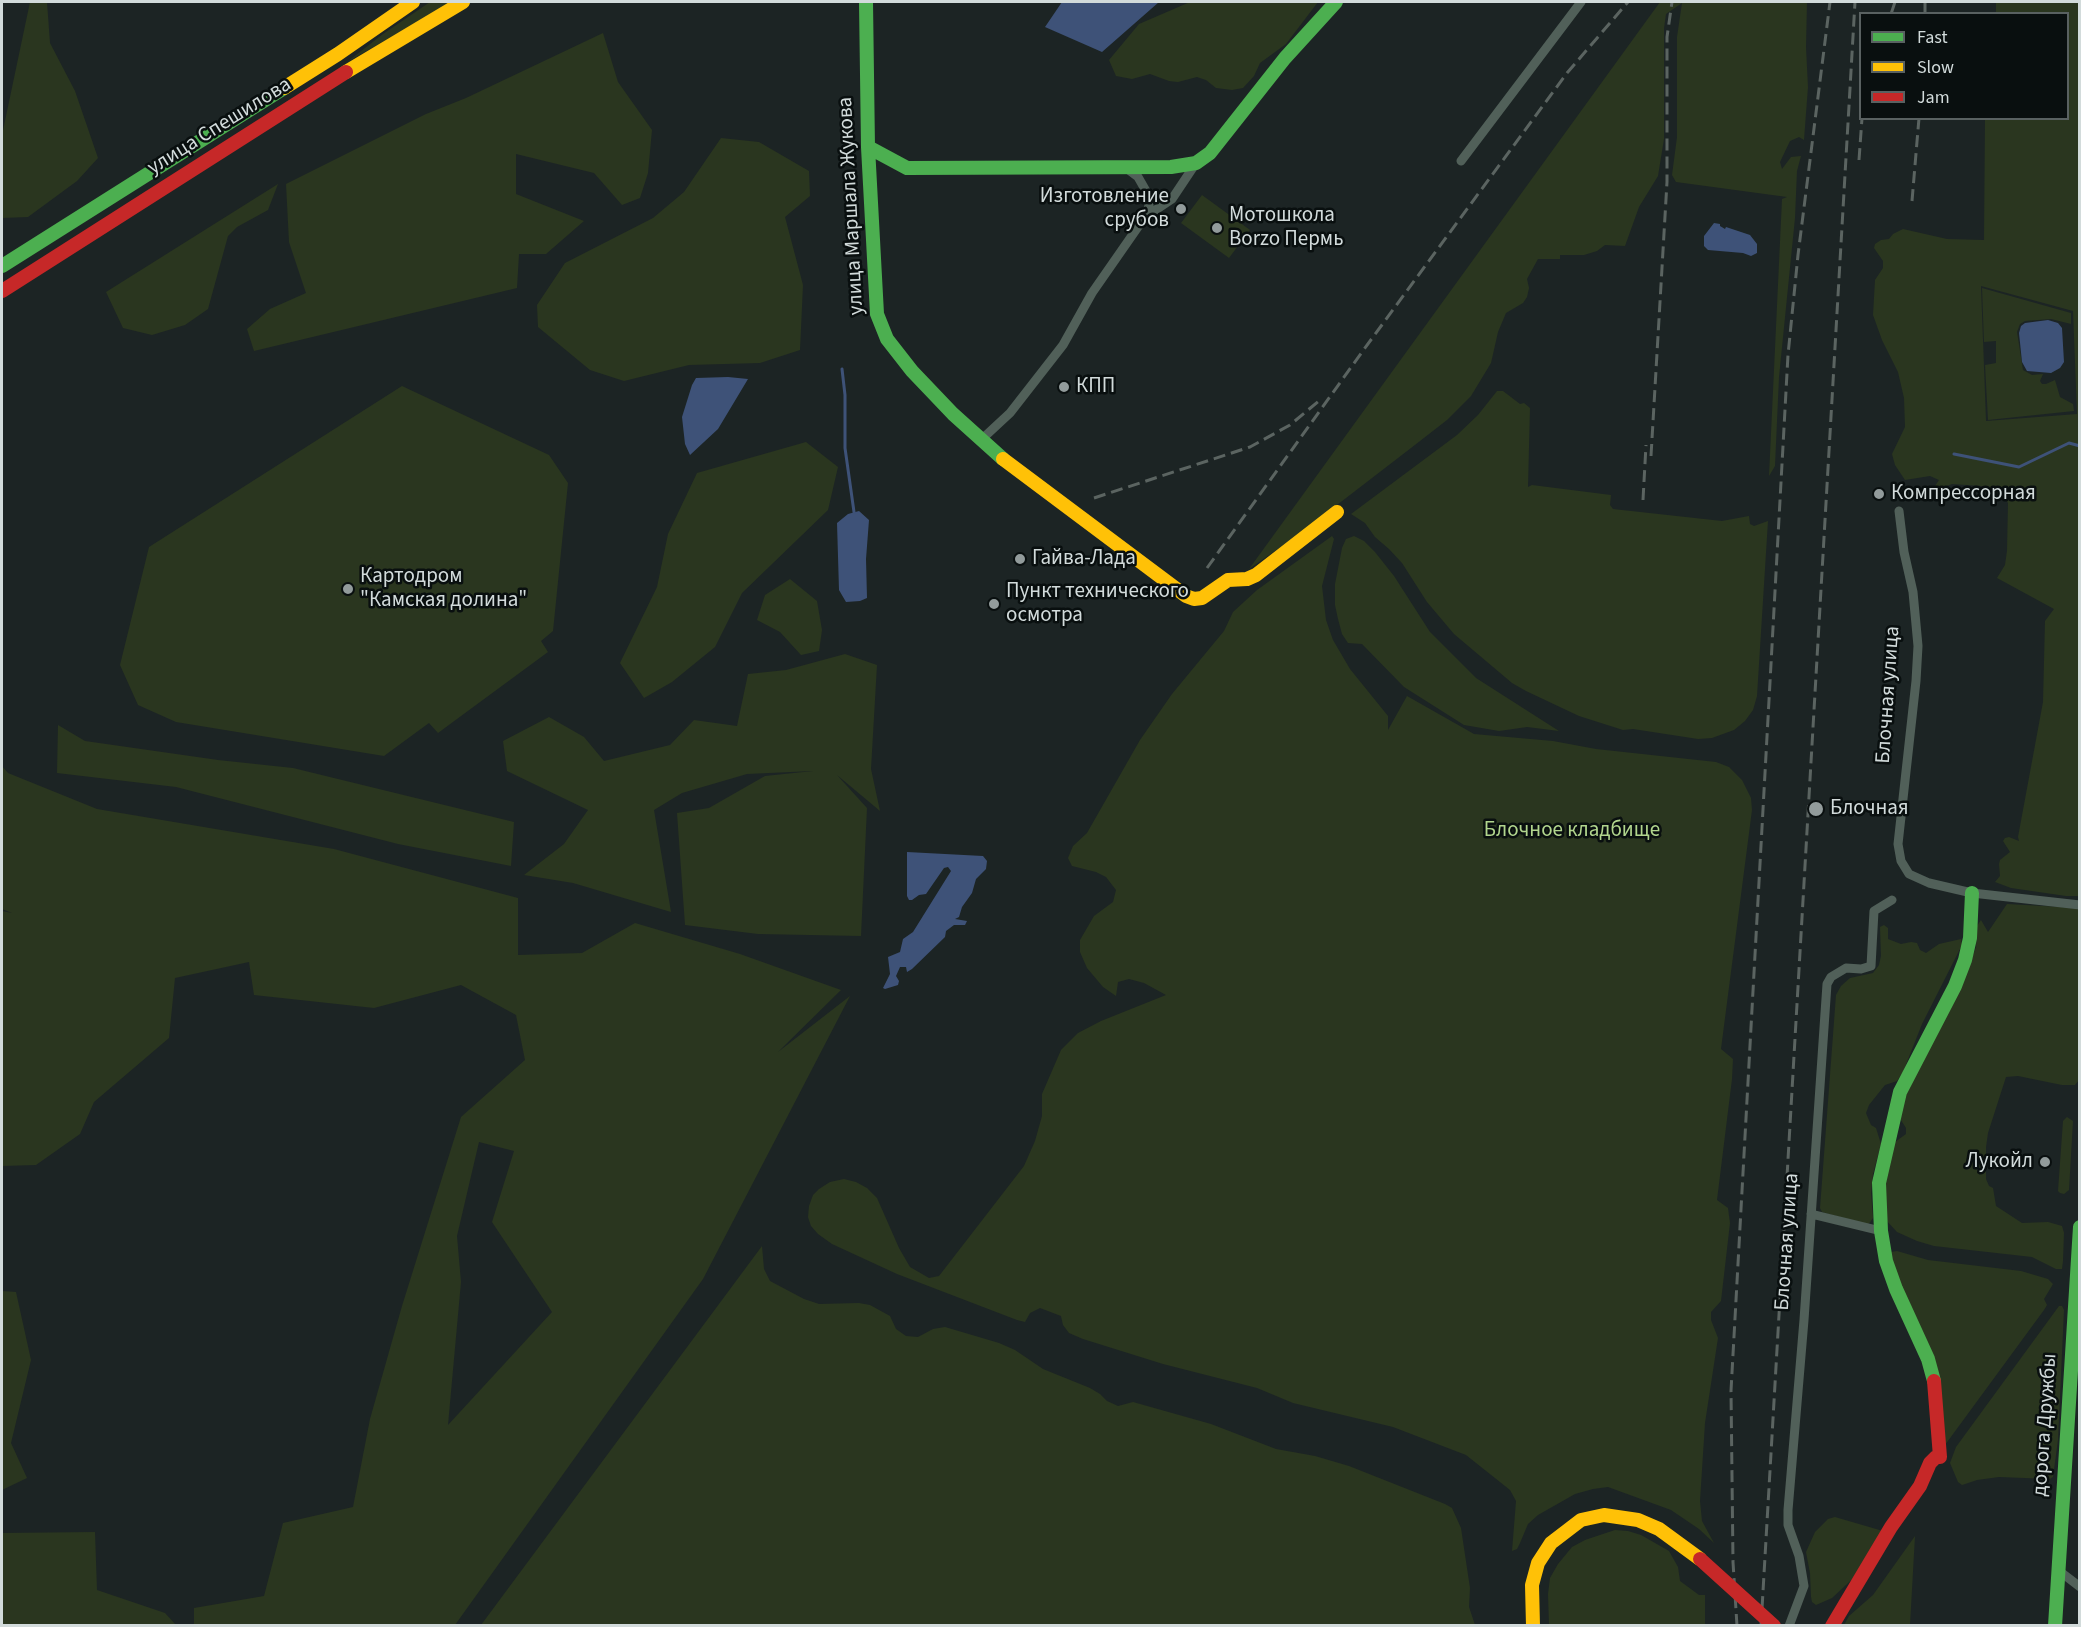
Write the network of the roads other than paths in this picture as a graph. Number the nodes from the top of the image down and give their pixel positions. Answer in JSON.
{"nodes":[{"id":1,"x":413,"y":2,"type":"edge"},
{"id":2,"x":463,"y":2,"type":"edge"},
{"id":3,"x":866,"y":2,"type":"edge"},
{"id":4,"x":1336,"y":2,"type":"edge"},
{"id":5,"x":1581,"y":2,"type":"edge"},
{"id":6,"x":868,"y":147,"type":"junction"},
{"id":7,"x":1461,"y":162,"type":"dead end"},
{"id":8,"x":1196,"y":163,"type":"junction"},
{"id":9,"x":1124,"y":166,"type":"junction"},
{"id":10,"x":1144,"y":219,"type":"junction"},
{"id":11,"x":2,"y":266,"type":"edge"},
{"id":12,"x":2,"y":291,"type":"edge"},
{"id":13,"x":982,"y":440,"type":"junction"},
{"id":14,"x":1899,"y":511,"type":"dead end"},
{"id":15,"x":1337,"y":512,"type":"dead end"},
{"id":16,"x":1971,"y":893,"type":"junction"},
{"id":17,"x":1893,"y":900,"type":"dead end"},
{"id":18,"x":2079,"y":905,"type":"edge"},
{"id":19,"x":1810,"y":1214,"type":"junction"},
{"id":20,"x":2079,"y":1227,"type":"edge"},
{"id":21,"x":1881,"y":1231,"type":"junction"},
{"id":22,"x":2058,"y":1570,"type":"junction"},
{"id":23,"x":2079,"y":1587,"type":"edge"},
{"id":24,"x":1533,"y":1626,"type":"edge"},
{"id":25,"x":1774,"y":1626,"type":"edge"},
{"id":26,"x":1789,"y":1626,"type":"edge"},
{"id":27,"x":1832,"y":1626,"type":"edge"},
{"id":28,"x":2055,"y":1626,"type":"edge"}],
"edges":[{"from":1,"to":11,"type":"street","name":"улица Спешилова"},
{"from":2,"to":12,"type":"street","name":"улица Спешилова"},
{"from":3,"to":6,"type":"street","name":"улица Маршала Жукова"},
{"from":4,"to":8,"type":"street"},
{"from":5,"to":7,"type":"street"},
{"from":6,"to":9,"type":"street"},
{"from":6,"to":13,"type":"street","name":"улица Маршала Жукова"},
{"from":8,"to":9,"type":"street"},
{"from":8,"to":10,"type":"street"},
{"from":9,"to":10,"type":"street"},
{"from":10,"to":13,"type":"street"},
{"from":13,"to":15,"type":"street","name":"улица Маршала Жукова"},
{"from":14,"to":16,"type":"street","name":"Блочная улица"},
{"from":16,"to":18,"type":"street"},
{"from":16,"to":21,"type":"street"},
{"from":17,"to":19,"type":"street","name":"Блочная улица"},
{"from":19,"to":21,"type":"street"},
{"from":19,"to":26,"type":"street","name":"Блочная улица"},
{"from":20,"to":22,"type":"street","name":"дорога Дружбы"},
{"from":21,"to":27,"type":"street"},
{"from":22,"to":23,"type":"street"},
{"from":22,"to":28,"type":"street","name":"дорога Дружбы"},
{"from":24,"to":25,"type":"street","bridge":true}]}
